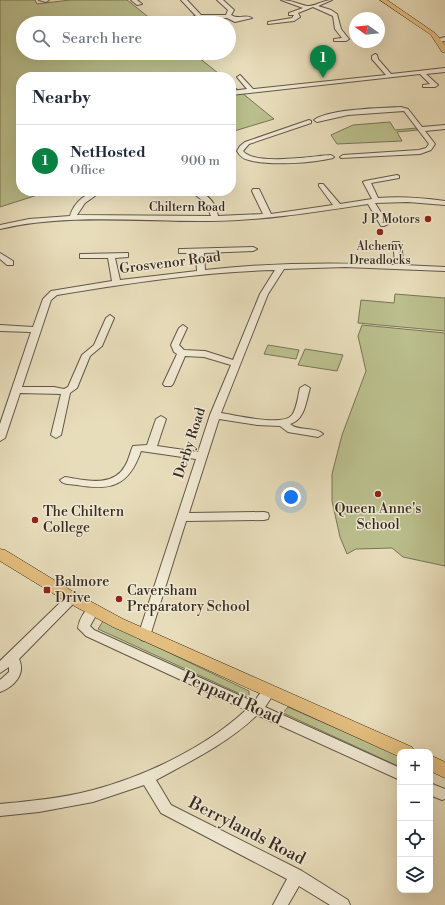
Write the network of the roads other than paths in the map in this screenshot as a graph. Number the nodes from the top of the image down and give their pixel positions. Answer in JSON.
{"nodes":[{"id":1,"x":42,"y":0,"type":"edge"},
{"id":2,"x":46,"y":0,"type":"edge"},
{"id":3,"x":134,"y":0,"type":"edge"},
{"id":4,"x":184,"y":0,"type":"edge"},
{"id":5,"x":284,"y":0,"type":"edge"},
{"id":6,"x":329,"y":0,"type":"edge"},
{"id":7,"x":383,"y":0,"type":"edge"},
{"id":8,"x":218,"y":1,"type":"edge"},
{"id":9,"x":139,"y":4,"type":"dead end"},
{"id":10,"x":312,"y":7,"type":"junction"},
{"id":11,"x":199,"y":16,"type":"edge"},
{"id":12,"x":232,"y":16,"type":"edge"},
{"id":13,"x":249,"y":18,"type":"dead end"},
{"id":14,"x":236,"y":19,"type":"edge"},
{"id":15,"x":270,"y":23,"type":"dead end"},
{"id":16,"x":336,"y":40,"type":"dead end"},
{"id":17,"x":441,"y":40,"type":"edge"},
{"id":18,"x":445,"y":50,"type":"edge"},
{"id":19,"x":373,"y":58,"type":"dead end"},
{"id":20,"x":445,"y":70,"type":"edge"},
{"id":21,"x":422,"y":73,"type":"junction"},
{"id":22,"x":390,"y":76,"type":"junction"},
{"id":23,"x":240,"y":77,"type":"dead end"},
{"id":24,"x":425,"y":86,"type":"dead end"},
{"id":25,"x":252,"y":91,"type":"junction"},
{"id":26,"x":236,"y":93,"type":"edge"},
{"id":27,"x":445,"y":127,"type":"edge"},
{"id":28,"x":421,"y":129,"type":"junction"},
{"id":29,"x":397,"y":177,"type":"dead end"},
{"id":30,"x":321,"y":186,"type":"dead end"},
{"id":31,"x":256,"y":191,"type":"dead end"},
{"id":32,"x":89,"y":196,"type":"edge"},
{"id":33,"x":202,"y":196,"type":"edge"},
{"id":34,"x":373,"y":201,"type":"junction"},
{"id":35,"x":445,"y":203,"type":"edge"},
{"id":36,"x":339,"y":207,"type":"junction"},
{"id":37,"x":268,"y":216,"type":"junction"},
{"id":38,"x":73,"y":218,"type":"junction"},
{"id":39,"x":215,"y":218,"type":"junction"},
{"id":40,"x":384,"y":224,"type":"dead end"},
{"id":41,"x":0,"y":227,"type":"edge"},
{"id":42,"x":396,"y":244,"type":"dead end"},
{"id":43,"x":253,"y":249,"type":"dead end"},
{"id":44,"x":182,"y":251,"type":"dead end"},
{"id":45,"x":200,"y":251,"type":"junction"},
{"id":46,"x":0,"y":254,"type":"edge"},
{"id":47,"x":125,"y":255,"type":"dead end"},
{"id":48,"x":83,"y":256,"type":"dead end"},
{"id":49,"x":111,"y":256,"type":"junction"},
{"id":50,"x":10,"y":263,"type":"dead end"},
{"id":51,"x":282,"y":266,"type":"junction"},
{"id":52,"x":399,"y":267,"type":"junction"},
{"id":53,"x":445,"y":269,"type":"edge"},
{"id":54,"x":201,"y":273,"type":"junction"},
{"id":55,"x":116,"y":283,"type":"junction"},
{"id":56,"x":110,"y":318,"type":"dead end"},
{"id":57,"x":0,"y":328,"type":"edge"},
{"id":58,"x":183,"y":328,"type":"dead end"},
{"id":59,"x":36,"y":330,"type":"junction"},
{"id":60,"x":182,"y":353,"type":"junction"},
{"id":61,"x":236,"y":364,"type":"junction"},
{"id":62,"x":168,"y":384,"type":"dead end"},
{"id":63,"x":305,"y":388,"type":"dead end"},
{"id":64,"x":15,"y":390,"type":"junction"},
{"id":65,"x":66,"y":392,"type":"junction"},
{"id":66,"x":215,"y":415,"type":"junction"},
{"id":67,"x":162,"y":419,"type":"dead end"},
{"id":68,"x":283,"y":423,"type":"junction"},
{"id":69,"x":318,"y":434,"type":"dead end"},
{"id":70,"x":56,"y":436,"type":"dead end"},
{"id":71,"x":0,"y":438,"type":"edge"},
{"id":72,"x":151,"y":448,"type":"junction"},
{"id":73,"x":201,"y":456,"type":"junction"},
{"id":74,"x":65,"y":480,"type":"dead end"},
{"id":75,"x":182,"y":516,"type":"junction"},
{"id":76,"x":264,"y":516,"type":"dead end"},
{"id":77,"x":0,"y":554,"type":"edge"},
{"id":78,"x":72,"y":598,"type":"junction"},
{"id":79,"x":93,"y":610,"type":"junction"},
{"id":80,"x":144,"y":636,"type":"junction"},
{"id":81,"x":12,"y":658,"type":"junction"},
{"id":82,"x":0,"y":668,"type":"edge"},
{"id":83,"x":0,"y":687,"type":"edge"},
{"id":84,"x":269,"y":692,"type":"junction"},
{"id":85,"x":255,"y":709,"type":"junction"},
{"id":86,"x":399,"y":749,"type":"edge"},
{"id":87,"x":433,"y":764,"type":"edge"},
{"id":88,"x":445,"y":770,"type":"edge"},
{"id":89,"x":397,"y":773,"type":"edge"},
{"id":90,"x":147,"y":778,"type":"junction"},
{"id":91,"x":0,"y":810,"type":"edge"},
{"id":92,"x":297,"y":876,"type":"junction"},
{"id":93,"x":280,"y":905,"type":"edge"},
{"id":94,"x":343,"y":905,"type":"edge"}],
"edges":[{"from":1,"to":2,"type":"street"},
{"from":3,"to":9,"type":"street"},
{"from":4,"to":11,"type":"street"},
{"from":5,"to":10,"type":"street"},
{"from":6,"to":10,"type":"street"},
{"from":7,"to":17,"type":"main road"},
{"from":8,"to":12,"type":"street"},
{"from":10,"to":15,"type":"street"},
{"from":10,"to":16,"type":"street"},
{"from":13,"to":14,"type":"street"},
{"from":17,"to":18,"type":"main road"},
{"from":19,"to":22,"type":"street"},
{"from":20,"to":21,"type":"street"},
{"from":21,"to":22,"type":"street"},
{"from":21,"to":24,"type":"street"},
{"from":22,"to":25,"type":"street"},
{"from":23,"to":25,"type":"street"},
{"from":25,"to":26,"type":"street"},
{"from":27,"to":28,"type":"street"},
{"from":28,"to":28,"type":"street"},
{"from":29,"to":34,"type":"street"},
{"from":30,"to":36,"type":"street"},
{"from":31,"to":37,"type":"street"},
{"from":32,"to":38,"type":"street"},
{"from":33,"to":39,"type":"street"},
{"from":34,"to":35,"type":"street","name":"Chiltern Road"},
{"from":34,"to":36,"type":"street","name":"Chiltern Road"},
{"from":34,"to":40,"type":"street"},
{"from":36,"to":37,"type":"street","name":"Chiltern Road"},
{"from":37,"to":39,"type":"street","name":"Chiltern Road"},
{"from":38,"to":39,"type":"street","name":"Chiltern Road"},
{"from":38,"to":41,"type":"street","name":"Chiltern Road"},
{"from":42,"to":52,"type":"street"},
{"from":43,"to":45,"type":"street"},
{"from":44,"to":45,"type":"street"},
{"from":45,"to":54,"type":"street"},
{"from":46,"to":50,"type":"street"},
{"from":47,"to":49,"type":"street"},
{"from":48,"to":49,"type":"street"},
{"from":49,"to":55,"type":"street"},
{"from":51,"to":52,"type":"street","name":"Grosvenor Road"},
{"from":51,"to":54,"type":"street","name":"Grosvenor Road"},
{"from":51,"to":61,"type":"street","name":"Derby Road"},
{"from":52,"to":53,"type":"street","name":"Grosvenor Road"},
{"from":54,"to":55,"type":"street","name":"Grosvenor Road"},
{"from":55,"to":59,"type":"street","name":"Grosvenor Road"},
{"from":56,"to":65,"type":"street"},
{"from":57,"to":59,"type":"street"},
{"from":58,"to":60,"type":"street"},
{"from":59,"to":64,"type":"street","name":"Grosvenor Road"},
{"from":60,"to":61,"type":"street"},
{"from":60,"to":62,"type":"street"},
{"from":61,"to":66,"type":"street","name":"Derby Road"},
{"from":63,"to":68,"type":"street"},
{"from":64,"to":65,"type":"street"},
{"from":64,"to":71,"type":"street","name":"Grosvenor Road"},
{"from":65,"to":70,"type":"street"},
{"from":66,"to":68,"type":"street"},
{"from":66,"to":73,"type":"street","name":"Derby Road"},
{"from":67,"to":72,"type":"street"},
{"from":68,"to":69,"type":"street"},
{"from":72,"to":73,"type":"street"},
{"from":72,"to":74,"type":"street"},
{"from":73,"to":75,"type":"street","name":"Derby Road"},
{"from":75,"to":76,"type":"street"},
{"from":75,"to":80,"type":"street","name":"Derby Road"},
{"from":77,"to":78,"type":"main road","name":"Peppard Road"},
{"from":78,"to":79,"type":"main road","name":"Peppard Road"},
{"from":78,"to":81,"type":"street"},
{"from":79,"to":80,"type":"main road","name":"Peppard Road"},
{"from":79,"to":85,"type":"street","name":"Peppard Road"},
{"from":80,"to":84,"type":"main road","name":"Peppard Road"},
{"from":81,"to":82,"type":"street"},
{"from":81,"to":83,"type":"street"},
{"from":84,"to":85,"type":"street"},
{"from":84,"to":86,"type":"main road","name":"Peppard Road"},
{"from":85,"to":89,"type":"street","name":"Peppard Road"},
{"from":85,"to":90,"type":"street"},
{"from":87,"to":88,"type":"main road"},
{"from":90,"to":91,"type":"street"},
{"from":90,"to":92,"type":"street","name":"Berrylands Road"},
{"from":92,"to":93,"type":"street"},
{"from":92,"to":94,"type":"street","name":"Berrylands Road"}]}
